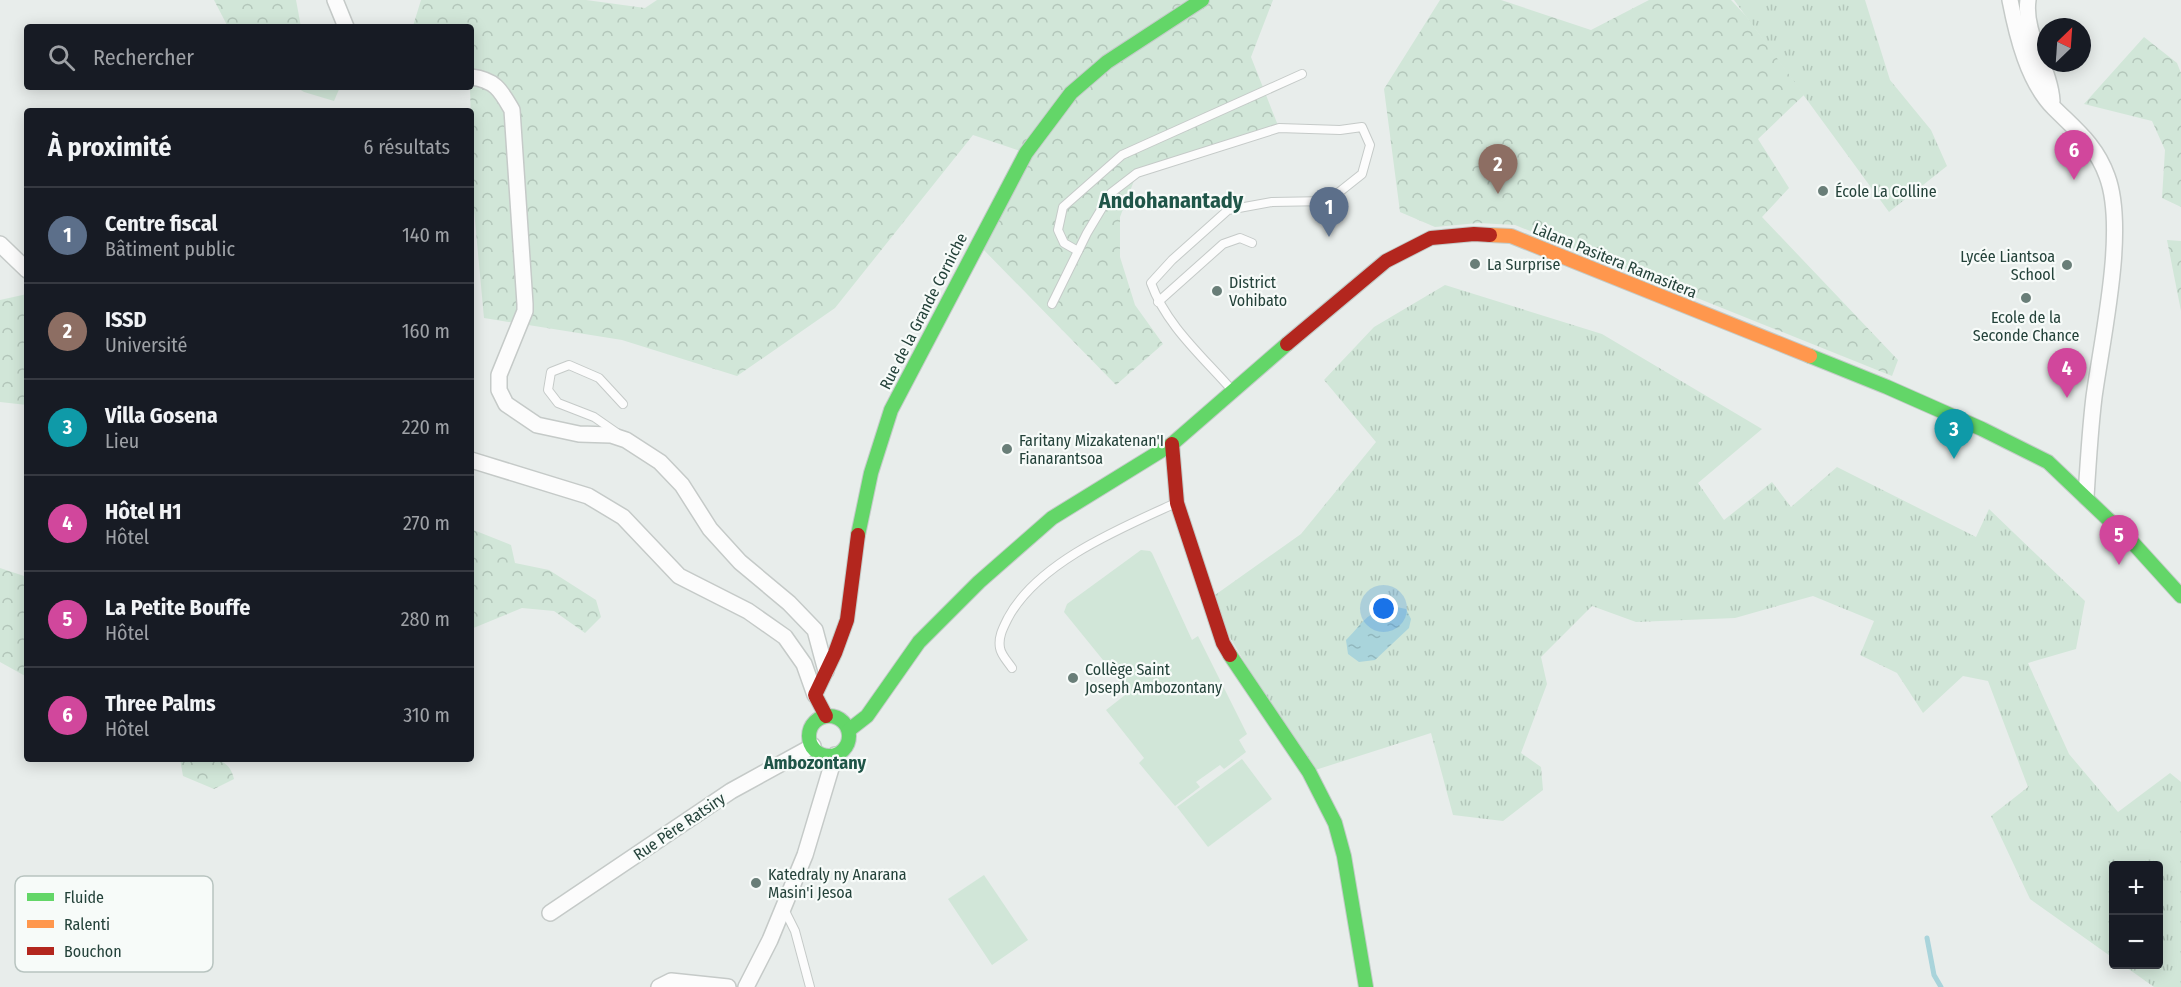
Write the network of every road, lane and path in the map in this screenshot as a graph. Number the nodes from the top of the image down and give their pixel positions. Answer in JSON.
{"nodes":[{"id":1,"x":336,"y":0,"type":"edge"},
{"id":2,"x":1202,"y":0,"type":"edge"},
{"id":3,"x":2010,"y":0,"type":"edge"},
{"id":4,"x":2028,"y":0,"type":"edge"},
{"id":5,"x":345,"y":24,"type":"edge"},
{"id":6,"x":1302,"y":74,"type":"dead end"},
{"id":7,"x":474,"y":77,"type":"edge"},
{"id":8,"x":2052,"y":106,"type":"junction"},
{"id":9,"x":1252,"y":243,"type":"dead end"},
{"id":10,"x":0,"y":244,"type":"edge"},
{"id":11,"x":1078,"y":251,"type":"junction"},
{"id":12,"x":0,"y":261,"type":"edge"},
{"id":13,"x":24,"y":267,"type":"edge"},
{"id":14,"x":24,"y":269,"type":"edge"},
{"id":15,"x":1158,"y":302,"type":"junction"},
{"id":16,"x":1052,"y":304,"type":"dead end"},
{"id":17,"x":1232,"y":390,"type":"junction"},
{"id":18,"x":623,"y":404,"type":"dead end"},
{"id":19,"x":626,"y":440,"type":"junction"},
{"id":20,"x":1172,"y":444,"type":"junction"},
{"id":21,"x":474,"y":461,"type":"edge"},
{"id":22,"x":2086,"y":497,"type":"junction"},
{"id":23,"x":1177,"y":503,"type":"junction"},
{"id":24,"x":2181,"y":596,"type":"edge"},
{"id":25,"x":1012,"y":668,"type":"dead end"},
{"id":26,"x":826,"y":671,"type":"junction"},
{"id":27,"x":815,"y":695,"type":"junction"},
{"id":28,"x":826,"y":716,"type":"junction"},
{"id":29,"x":849,"y":730,"type":"junction"},
{"id":30,"x":813,"y":746,"type":"junction"},
{"id":31,"x":835,"y":755,"type":"junction"},
{"id":32,"x":783,"y":906,"type":"junction"},
{"id":33,"x":550,"y":913,"type":"dead end"},
{"id":34,"x":659,"y":987,"type":"edge"},
{"id":35,"x":728,"y":987,"type":"edge"},
{"id":36,"x":746,"y":987,"type":"edge"},
{"id":37,"x":810,"y":987,"type":"edge"},
{"id":38,"x":1366,"y":987,"type":"edge"}],
"edges":[{"from":1,"to":5,"type":"street"},
{"from":2,"to":26,"type":"street","name":"Rue de la Grande Corniche"},
{"from":3,"to":8,"type":"street"},
{"from":4,"to":8,"type":"street"},
{"from":6,"to":11,"type":"lane"},
{"from":7,"to":19,"type":"street"},
{"from":8,"to":22,"type":"street"},
{"from":9,"to":15,"type":"lane"},
{"from":10,"to":13,"type":"street"},
{"from":11,"to":15,"type":"lane"},
{"from":11,"to":16,"type":"lane"},
{"from":12,"to":14,"type":"street"},
{"from":15,"to":17,"type":"lane"},
{"from":17,"to":20,"type":"street","name":"Làlana Pasitera Ramasitera"},
{"from":17,"to":22,"type":"street","name":"Làlana Pasitera Ramasitera"},
{"from":18,"to":19,"type":"lane"},
{"from":19,"to":26,"type":"street"},
{"from":20,"to":23,"type":"street"},
{"from":20,"to":29,"type":"street","name":"Làlana Pasitera Ramasitera"},
{"from":21,"to":27,"type":"street"},
{"from":22,"to":24,"type":"street","name":"Làlana Pasitera Ramasitera"},
{"from":23,"to":25,"type":"lane"},
{"from":23,"to":38,"type":"street"},
{"from":26,"to":27,"type":"street","name":"Rue de la Grande Corniche"},
{"from":27,"to":28,"type":"street"},
{"from":28,"to":29,"type":"street"},
{"from":28,"to":30,"type":"street"},
{"from":29,"to":31,"type":"street"},
{"from":30,"to":31,"type":"street"},
{"from":30,"to":33,"type":"street","name":"Rue Père Ratsiry"},
{"from":31,"to":32,"type":"street"},
{"from":32,"to":36,"type":"street"},
{"from":32,"to":37,"type":"lane"},
{"from":34,"to":35,"type":"street"}]}
